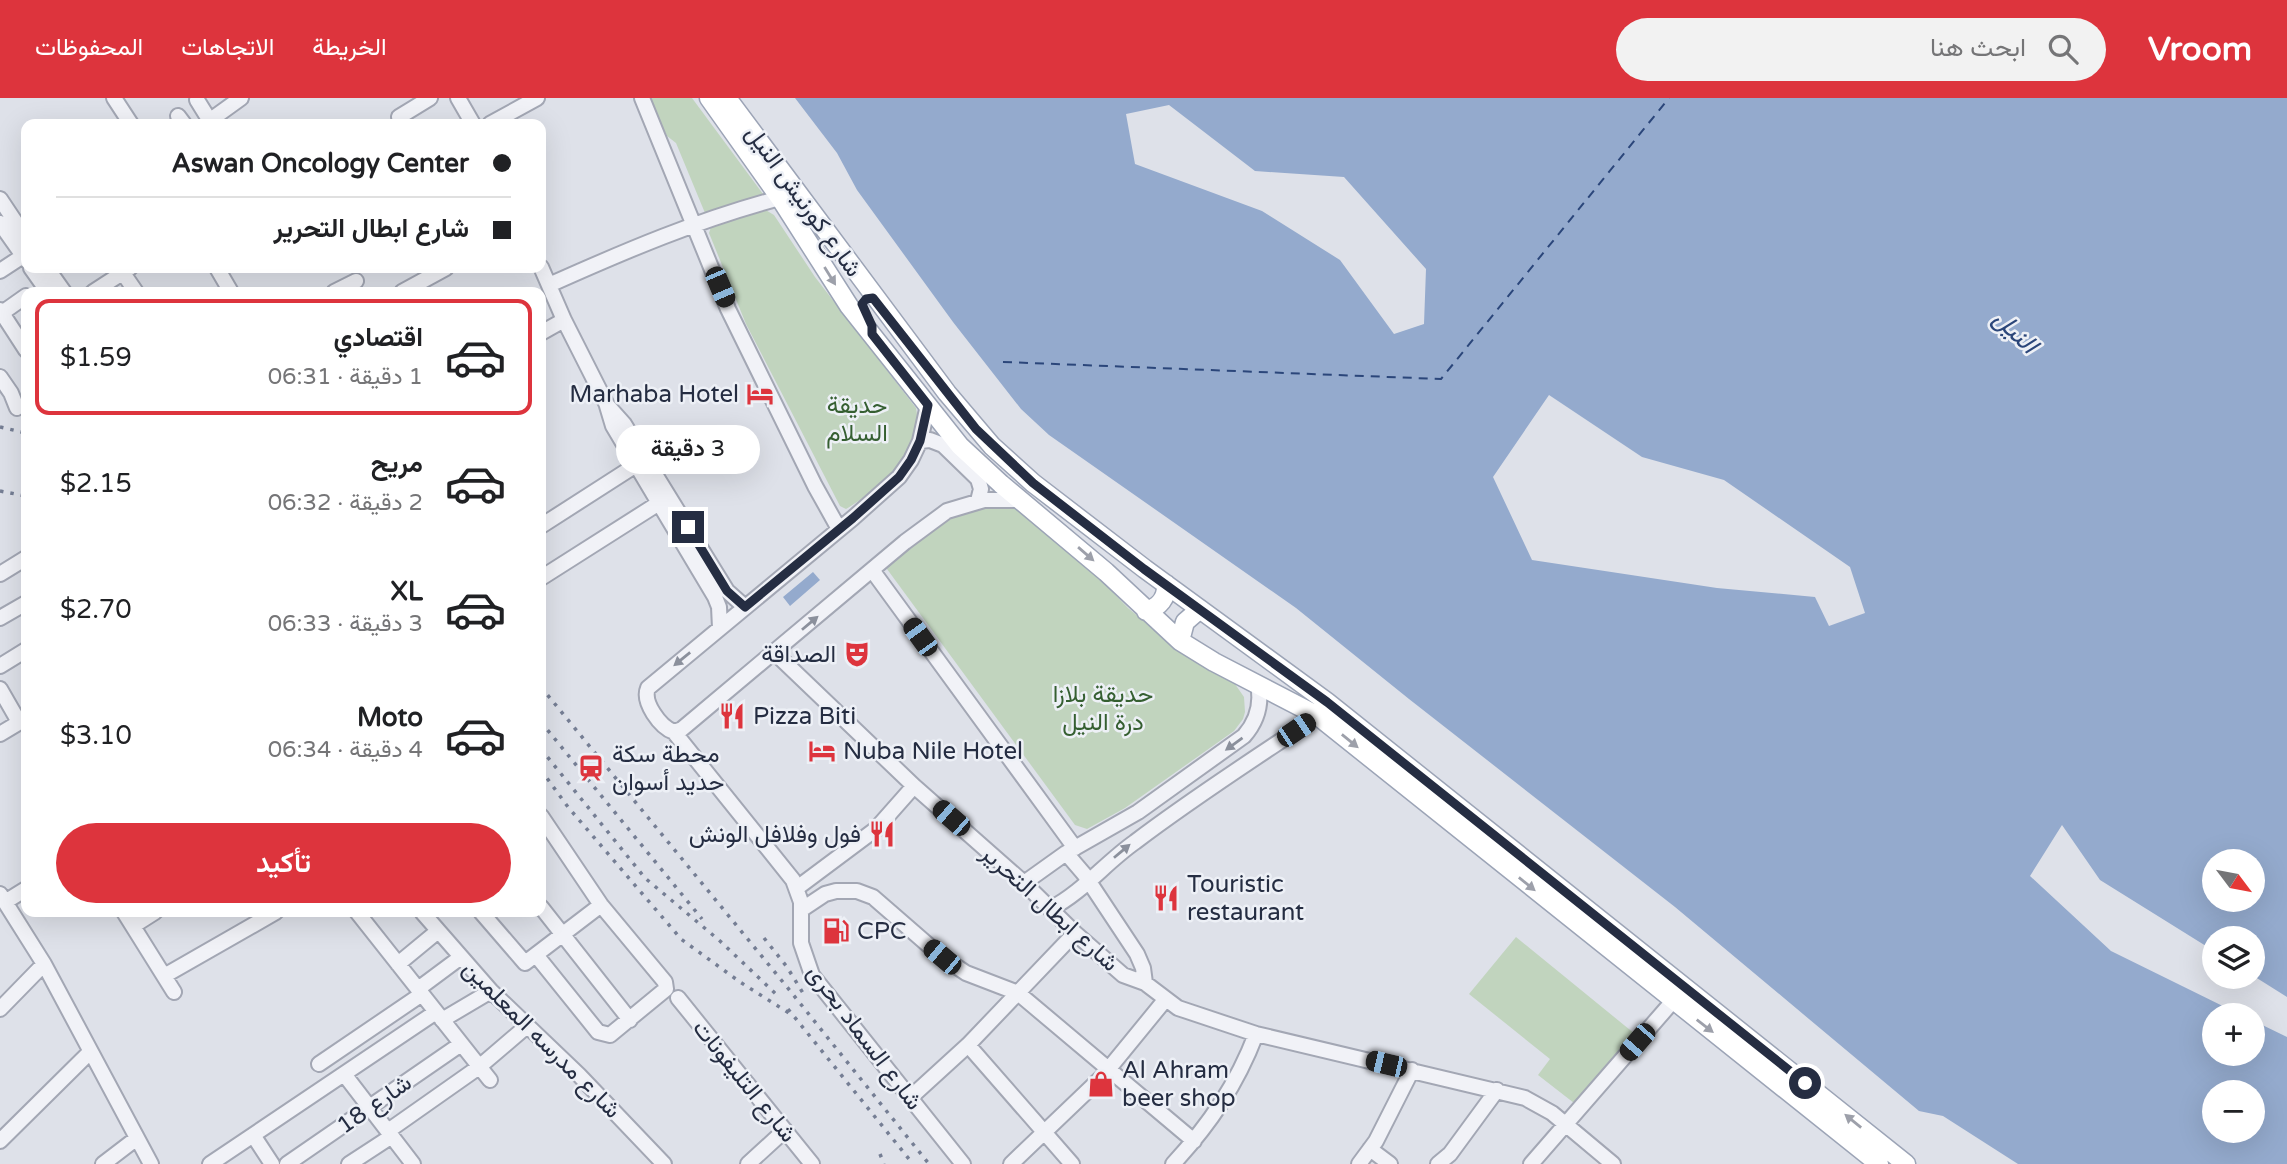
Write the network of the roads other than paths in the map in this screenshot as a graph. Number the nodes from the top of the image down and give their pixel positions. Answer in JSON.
{"nodes":[{"id":1,"x":114,"y":98,"type":"edge"},
{"id":2,"x":430,"y":98,"type":"edge"},
{"id":3,"x":458,"y":98,"type":"edge"},
{"id":4,"x":537,"y":98,"type":"edge"},
{"id":5,"x":642,"y":98,"type":"edge"},
{"id":6,"x":709,"y":98,"type":"edge"},
{"id":7,"x":727,"y":98,"type":"edge"},
{"id":8,"x":197,"y":100,"type":"dead end"},
{"id":9,"x":231,"y":101,"type":"edge"},
{"id":10,"x":399,"y":117,"type":"dead end"},
{"id":11,"x":128,"y":119,"type":"edge"},
{"id":12,"x":206,"y":119,"type":"edge"},
{"id":13,"x":210,"y":119,"type":"edge"},
{"id":14,"x":470,"y":119,"type":"edge"},
{"id":15,"x":499,"y":119,"type":"edge"},
{"id":16,"x":780,"y":198,"type":"junction"},
{"id":17,"x":0,"y":199,"type":"edge"},
{"id":18,"x":693,"y":224,"type":"junction"},
{"id":19,"x":1,"y":226,"type":"edge"},
{"id":20,"x":21,"y":230,"type":"edge"},
{"id":21,"x":21,"y":251,"type":"edge"},
{"id":22,"x":21,"y":262,"type":"edge"},
{"id":23,"x":0,"y":271,"type":"edge"},
{"id":24,"x":122,"y":273,"type":"edge"},
{"id":25,"x":437,"y":273,"type":"edge"},
{"id":26,"x":544,"y":273,"type":"edge"},
{"id":27,"x":356,"y":281,"type":"dead end"},
{"id":28,"x":549,"y":285,"type":"junction"},
{"id":29,"x":101,"y":287,"type":"edge"},
{"id":30,"x":344,"y":287,"type":"edge"},
{"id":31,"x":411,"y":287,"type":"edge"},
{"id":32,"x":21,"y":299,"type":"edge"},
{"id":33,"x":878,"y":301,"type":"junction"},
{"id":34,"x":1,"y":312,"type":"edge"},
{"id":35,"x":564,"y":320,"type":"junction"},
{"id":36,"x":546,"y":330,"type":"edge"},
{"id":37,"x":872,"y":334,"type":"junction"},
{"id":38,"x":21,"y":343,"type":"edge"},
{"id":39,"x":0,"y":377,"type":"edge"},
{"id":40,"x":607,"y":405,"type":"junction"},
{"id":41,"x":928,"y":405,"type":"junction"},
{"id":42,"x":0,"y":406,"type":"edge"},
{"id":43,"x":21,"y":408,"type":"edge"},
{"id":44,"x":21,"y":409,"type":"edge"},
{"id":45,"x":920,"y":441,"type":"junction"},
{"id":46,"x":636,"y":465,"type":"junction"},
{"id":47,"x":1020,"y":500,"type":"junction"},
{"id":48,"x":978,"y":501,"type":"junction"},
{"id":49,"x":659,"y":503,"type":"junction"},
{"id":50,"x":546,"y":523,"type":"edge"},
{"id":51,"x":839,"y":529,"type":"junction"},
{"id":52,"x":21,"y":561,"type":"edge"},
{"id":53,"x":872,"y":570,"type":"junction"},
{"id":54,"x":0,"y":574,"type":"edge"},
{"id":55,"x":546,"y":575,"type":"edge"},
{"id":56,"x":1166,"y":584,"type":"junction"},
{"id":57,"x":21,"y":606,"type":"edge"},
{"id":58,"x":745,"y":607,"type":"junction"},
{"id":59,"x":1200,"y":609,"type":"junction"},
{"id":60,"x":1146,"y":611,"type":"junction"},
{"id":61,"x":0,"y":618,"type":"edge"},
{"id":62,"x":720,"y":628,"type":"junction"},
{"id":63,"x":1180,"y":640,"type":"junction"},
{"id":64,"x":21,"y":653,"type":"edge"},
{"id":65,"x":775,"y":653,"type":"junction"},
{"id":66,"x":0,"y":666,"type":"edge"},
{"id":67,"x":1258,"y":685,"type":"junction"},
{"id":68,"x":0,"y":690,"type":"edge"},
{"id":69,"x":1318,"y":716,"type":"junction"},
{"id":70,"x":21,"y":717,"type":"edge"},
{"id":71,"x":21,"y":721,"type":"edge"},
{"id":72,"x":674,"y":732,"type":"junction"},
{"id":73,"x":0,"y":734,"type":"edge"},
{"id":74,"x":914,"y":786,"type":"junction"},
{"id":75,"x":546,"y":823,"type":"edge"},
{"id":76,"x":1071,"y":850,"type":"junction"},
{"id":77,"x":1089,"y":882,"type":"junction"},
{"id":78,"x":1024,"y":883,"type":"junction"},
{"id":79,"x":797,"y":888,"type":"junction"},
{"id":80,"x":21,"y":891,"type":"edge"},
{"id":81,"x":1,"y":897,"type":"edge"},
{"id":82,"x":601,"y":905,"type":"junction"},
{"id":83,"x":1050,"y":909,"type":"junction"},
{"id":84,"x":802,"y":910,"type":"junction"},
{"id":85,"x":546,"y":913,"type":"edge"},
{"id":86,"x":127,"y":917,"type":"edge"},
{"id":87,"x":148,"y":917,"type":"edge"},
{"id":88,"x":267,"y":917,"type":"edge"},
{"id":89,"x":360,"y":917,"type":"edge"},
{"id":90,"x":426,"y":917,"type":"edge"},
{"id":91,"x":485,"y":917,"type":"edge"},
{"id":92,"x":133,"y":926,"type":"junction"},
{"id":93,"x":438,"y":931,"type":"junction"},
{"id":94,"x":1075,"y":933,"type":"junction"},
{"id":95,"x":564,"y":934,"type":"junction"},
{"id":96,"x":461,"y":957,"type":"junction"},
{"id":97,"x":531,"y":959,"type":"junction"},
{"id":98,"x":44,"y":964,"type":"junction"},
{"id":99,"x":398,"y":964,"type":"junction"},
{"id":100,"x":164,"y":976,"type":"junction"},
{"id":101,"x":1145,"y":983,"type":"junction"},
{"id":102,"x":491,"y":991,"type":"junction"},
{"id":103,"x":174,"y":992,"type":"dead end"},
{"id":104,"x":420,"y":992,"type":"junction"},
{"id":105,"x":1018,"y":993,"type":"junction"},
{"id":106,"x":678,"y":998,"type":"dead end"},
{"id":107,"x":1165,"y":1000,"type":"junction"},
{"id":108,"x":1673,"y":1001,"type":"junction"},
{"id":109,"x":0,"y":1009,"type":"edge"},
{"id":110,"x":439,"y":1016,"type":"junction"},
{"id":111,"x":630,"y":1020,"type":"junction"},
{"id":112,"x":527,"y":1026,"type":"junction"},
{"id":113,"x":1256,"y":1034,"type":"junction"},
{"id":114,"x":461,"y":1044,"type":"junction"},
{"id":115,"x":968,"y":1045,"type":"junction"},
{"id":116,"x":90,"y":1052,"type":"junction"},
{"id":117,"x":319,"y":1064,"type":"dead end"},
{"id":118,"x":479,"y":1067,"type":"junction"},
{"id":119,"x":1109,"y":1069,"type":"junction"},
{"id":120,"x":1412,"y":1070,"type":"junction"},
{"id":121,"x":344,"y":1074,"type":"junction"},
{"id":122,"x":490,"y":1080,"type":"dead end"},
{"id":123,"x":1497,"y":1090,"type":"junction"},
{"id":124,"x":911,"y":1097,"type":"junction"},
{"id":125,"x":370,"y":1107,"type":"junction"},
{"id":126,"x":1566,"y":1124,"type":"junction"},
{"id":127,"x":785,"y":1130,"type":"junction"},
{"id":128,"x":1046,"y":1132,"type":"junction"},
{"id":129,"x":390,"y":1133,"type":"junction"},
{"id":130,"x":253,"y":1135,"type":"junction"},
{"id":131,"x":137,"y":1138,"type":"junction"},
{"id":132,"x":0,"y":1141,"type":"edge"},
{"id":133,"x":1194,"y":1141,"type":"junction"},
{"id":134,"x":1370,"y":1149,"type":"junction"},
{"id":135,"x":661,"y":1163,"type":"edge"},
{"id":136,"x":103,"y":1164,"type":"edge"},
{"id":137,"x":151,"y":1164,"type":"edge"},
{"id":138,"x":210,"y":1164,"type":"edge"},
{"id":139,"x":272,"y":1164,"type":"edge"},
{"id":140,"x":287,"y":1164,"type":"edge"},
{"id":141,"x":349,"y":1164,"type":"edge"},
{"id":142,"x":413,"y":1164,"type":"edge"},
{"id":143,"x":748,"y":1164,"type":"edge"},
{"id":144,"x":812,"y":1164,"type":"edge"},
{"id":145,"x":963,"y":1164,"type":"edge"},
{"id":146,"x":1012,"y":1164,"type":"edge"},
{"id":147,"x":1072,"y":1164,"type":"edge"},
{"id":148,"x":1173,"y":1164,"type":"edge"},
{"id":149,"x":1359,"y":1164,"type":"edge"},
{"id":150,"x":1390,"y":1164,"type":"edge"},
{"id":151,"x":1438,"y":1164,"type":"edge"},
{"id":152,"x":1531,"y":1164,"type":"edge"},
{"id":153,"x":1613,"y":1164,"type":"edge"},
{"id":154,"x":1879,"y":1164,"type":"edge"},
{"id":155,"x":1906,"y":1164,"type":"edge"}],
"edges":[{"from":1,"to":11,"type":"street"},
{"from":2,"to":10,"type":"street"},
{"from":3,"to":14,"type":"street"},
{"from":4,"to":15,"type":"street"},
{"from":5,"to":18,"type":"street"},
{"from":6,"to":16,"type":"main road","name":"شارع كورنيش النيل"},
{"from":7,"to":33,"type":"main road","name":"شارع كورنيش النيل"},
{"from":8,"to":12,"type":"street"},
{"from":9,"to":13,"type":"street"},
{"from":16,"to":18,"type":"street"},
{"from":16,"to":37,"type":"main road","name":"شارع كورنيش النيل","one_way":true},
{"from":17,"to":20,"type":"street"},
{"from":18,"to":28,"type":"street"},
{"from":18,"to":51,"type":"street"},
{"from":19,"to":21,"type":"street"},
{"from":22,"to":23,"type":"street"},
{"from":24,"to":29,"type":"street"},
{"from":25,"to":31,"type":"street"},
{"from":26,"to":28,"type":"street"},
{"from":27,"to":30,"type":"street"},
{"from":28,"to":35,"type":"street"},
{"from":32,"to":34,"type":"street"},
{"from":33,"to":37,"type":"main road"},
{"from":33,"to":56,"type":"main road","name":"شارع كورنيش النيل"},
{"from":34,"to":38,"type":"street"},
{"from":35,"to":36,"type":"street"},
{"from":35,"to":40,"type":"street"},
{"from":37,"to":41,"type":"main road","name":"شارع كورنيش النيل"},
{"from":39,"to":43,"type":"street"},
{"from":40,"to":46,"type":"street"},
{"from":40,"to":58,"type":"street"},
{"from":41,"to":45,"type":"street"},
{"from":41,"to":47,"type":"main road","name":"شارع كورنيش النيل"},
{"from":42,"to":44,"type":"street"},
{"from":45,"to":48,"type":"street"},
{"from":45,"to":51,"type":"street"},
{"from":46,"to":49,"type":"street"},
{"from":46,"to":50,"type":"street"},
{"from":47,"to":48,"type":"street"},
{"from":47,"to":60,"type":"main road","name":"شارع كورنيش النيل","one_way":true},
{"from":48,"to":53,"type":"street"},
{"from":49,"to":55,"type":"street"},
{"from":49,"to":62,"type":"street"},
{"from":51,"to":58,"type":"street"},
{"from":52,"to":54,"type":"street"},
{"from":65,"to":53,"type":"street","one_way":true},
{"from":53,"to":76,"type":"street","name":"شارع ابطال التحرير"},
{"from":56,"to":59,"type":"main road","name":"شارع كورنيش النيل"},
{"from":56,"to":60,"type":"main road"},
{"from":57,"to":61,"type":"street"},
{"from":58,"to":62,"type":"street"},
{"from":59,"to":63,"type":"main road"},
{"from":155,"to":59,"type":"main road","name":"شارع كورنيش النيل","one_way":true},
{"from":60,"to":63,"type":"main road","name":"شارع كورنيش النيل"},
{"from":62,"to":72,"type":"street","name":"شارع السماد بحرى","one_way":true},
{"from":63,"to":67,"type":"main road","name":"شارع كورنيش النيل"},
{"from":64,"to":66,"type":"street"},
{"from":65,"to":72,"type":"street"},
{"from":65,"to":74,"type":"street","name":"شارع ابطال التحرير"},
{"from":67,"to":69,"type":"main road","name":"شارع كورنيش النيل"},
{"from":67,"to":76,"type":"street","one_way":true},
{"from":68,"to":70,"type":"street"},
{"from":77,"to":69,"type":"street","one_way":true},
{"from":69,"to":108,"type":"main road","name":"شارع كورنيش النيل","one_way":true},
{"from":71,"to":73,"type":"street"},
{"from":72,"to":79,"type":"street","name":"شارع السماد بحرى"},
{"from":74,"to":78,"type":"street","name":"شارع ابطال التحرير"},
{"from":74,"to":79,"type":"street"},
{"from":75,"to":82,"type":"street"},
{"from":76,"to":77,"type":"street","name":"شارع ابطال التحرير"},
{"from":76,"to":78,"type":"street"},
{"from":77,"to":83,"type":"street"},
{"from":77,"to":101,"type":"street","name":"شارع ابطال التحرير"},
{"from":78,"to":83,"type":"street","name":"شارع ابطال التحرير"},
{"from":79,"to":84,"type":"street","name":"شارع السماد بحرى"},
{"from":80,"to":81,"type":"street"},
{"from":81,"to":98,"type":"street"},
{"from":82,"to":95,"type":"street"},
{"from":82,"to":111,"type":"street"},
{"from":83,"to":94,"type":"street","name":"شارع ابطال التحرير"},
{"from":84,"to":105,"type":"street"},
{"from":84,"to":124,"type":"street","name":"شارع السماد بحرى"},
{"from":85,"to":95,"type":"street"},
{"from":86,"to":92,"type":"street"},
{"from":87,"to":92,"type":"street"},
{"from":88,"to":100,"type":"street"},
{"from":89,"to":99,"type":"street"},
{"from":90,"to":93,"type":"street","name":"شارع مدرسه المعلمين"},
{"from":91,"to":97,"type":"street"},
{"from":92,"to":100,"type":"street"},
{"from":93,"to":96,"type":"street","name":"شارع مدرسه المعلمين"},
{"from":93,"to":99,"type":"street"},
{"from":94,"to":101,"type":"street","name":"شارع ابطال التحرير"},
{"from":94,"to":105,"type":"street"},
{"from":95,"to":97,"type":"street"},
{"from":95,"to":111,"type":"street"},
{"from":96,"to":102,"type":"street","name":"شارع مدرسه المعلمين"},
{"from":96,"to":104,"type":"street"},
{"from":97,"to":111,"type":"street"},
{"from":98,"to":109,"type":"street"},
{"from":98,"to":116,"type":"street"},
{"from":99,"to":104,"type":"street"},
{"from":100,"to":103,"type":"street"},
{"from":101,"to":107,"type":"street","name":"شارع ابطال التحرير"},
{"from":102,"to":110,"type":"street"},
{"from":102,"to":112,"type":"street","name":"شارع مدرسه المعلمين"},
{"from":104,"to":110,"type":"street"},
{"from":104,"to":117,"type":"street"},
{"from":105,"to":115,"type":"street"},
{"from":105,"to":119,"type":"street"},
{"from":106,"to":127,"type":"street","name":"شارع التليفونات"},
{"from":107,"to":113,"type":"street","name":"شارع ابطال التحرير"},
{"from":107,"to":119,"type":"street"},
{"from":108,"to":126,"type":"street"},
{"from":108,"to":154,"type":"main road","name":"شارع كورنيش النيل","one_way":true},
{"from":110,"to":114,"type":"street"},
{"from":110,"to":121,"type":"street"},
{"from":112,"to":118,"type":"street"},
{"from":112,"to":135,"type":"street","name":"شارع مدرسه المعلمين"},
{"from":113,"to":120,"type":"street","name":"شارع ابطال التحرير"},
{"from":113,"to":133,"type":"street"},
{"from":114,"to":118,"type":"street"},
{"from":114,"to":125,"type":"street","name":"شارع 18"},
{"from":115,"to":124,"type":"street"},
{"from":115,"to":128,"type":"street"},
{"from":116,"to":131,"type":"street"},
{"from":116,"to":132,"type":"street"},
{"from":118,"to":122,"type":"street"},
{"from":118,"to":129,"type":"street"},
{"from":119,"to":128,"type":"street"},
{"from":119,"to":133,"type":"street"},
{"from":120,"to":123,"type":"street","name":"شارع ابطال التحرير"},
{"from":120,"to":134,"type":"street"},
{"from":121,"to":125,"type":"street"},
{"from":121,"to":130,"type":"street"},
{"from":123,"to":126,"type":"street","name":"شارع ابطال التحرير"},
{"from":123,"to":151,"type":"street"},
{"from":124,"to":145,"type":"street","name":"شارع السماد بحرى"},
{"from":125,"to":129,"type":"street"},
{"from":125,"to":140,"type":"street","name":"شارع 18"},
{"from":126,"to":152,"type":"street"},
{"from":126,"to":153,"type":"street","name":"شارع ابطال التحرير"},
{"from":127,"to":143,"type":"street"},
{"from":127,"to":144,"type":"street","name":"شارع التليفونات"},
{"from":128,"to":146,"type":"street"},
{"from":128,"to":147,"type":"street"},
{"from":129,"to":141,"type":"street"},
{"from":129,"to":142,"type":"street"},
{"from":130,"to":138,"type":"street"},
{"from":130,"to":139,"type":"street"},
{"from":131,"to":136,"type":"street"},
{"from":131,"to":137,"type":"street"},
{"from":133,"to":148,"type":"street"},
{"from":134,"to":149,"type":"street"},
{"from":134,"to":150,"type":"street"}]}
